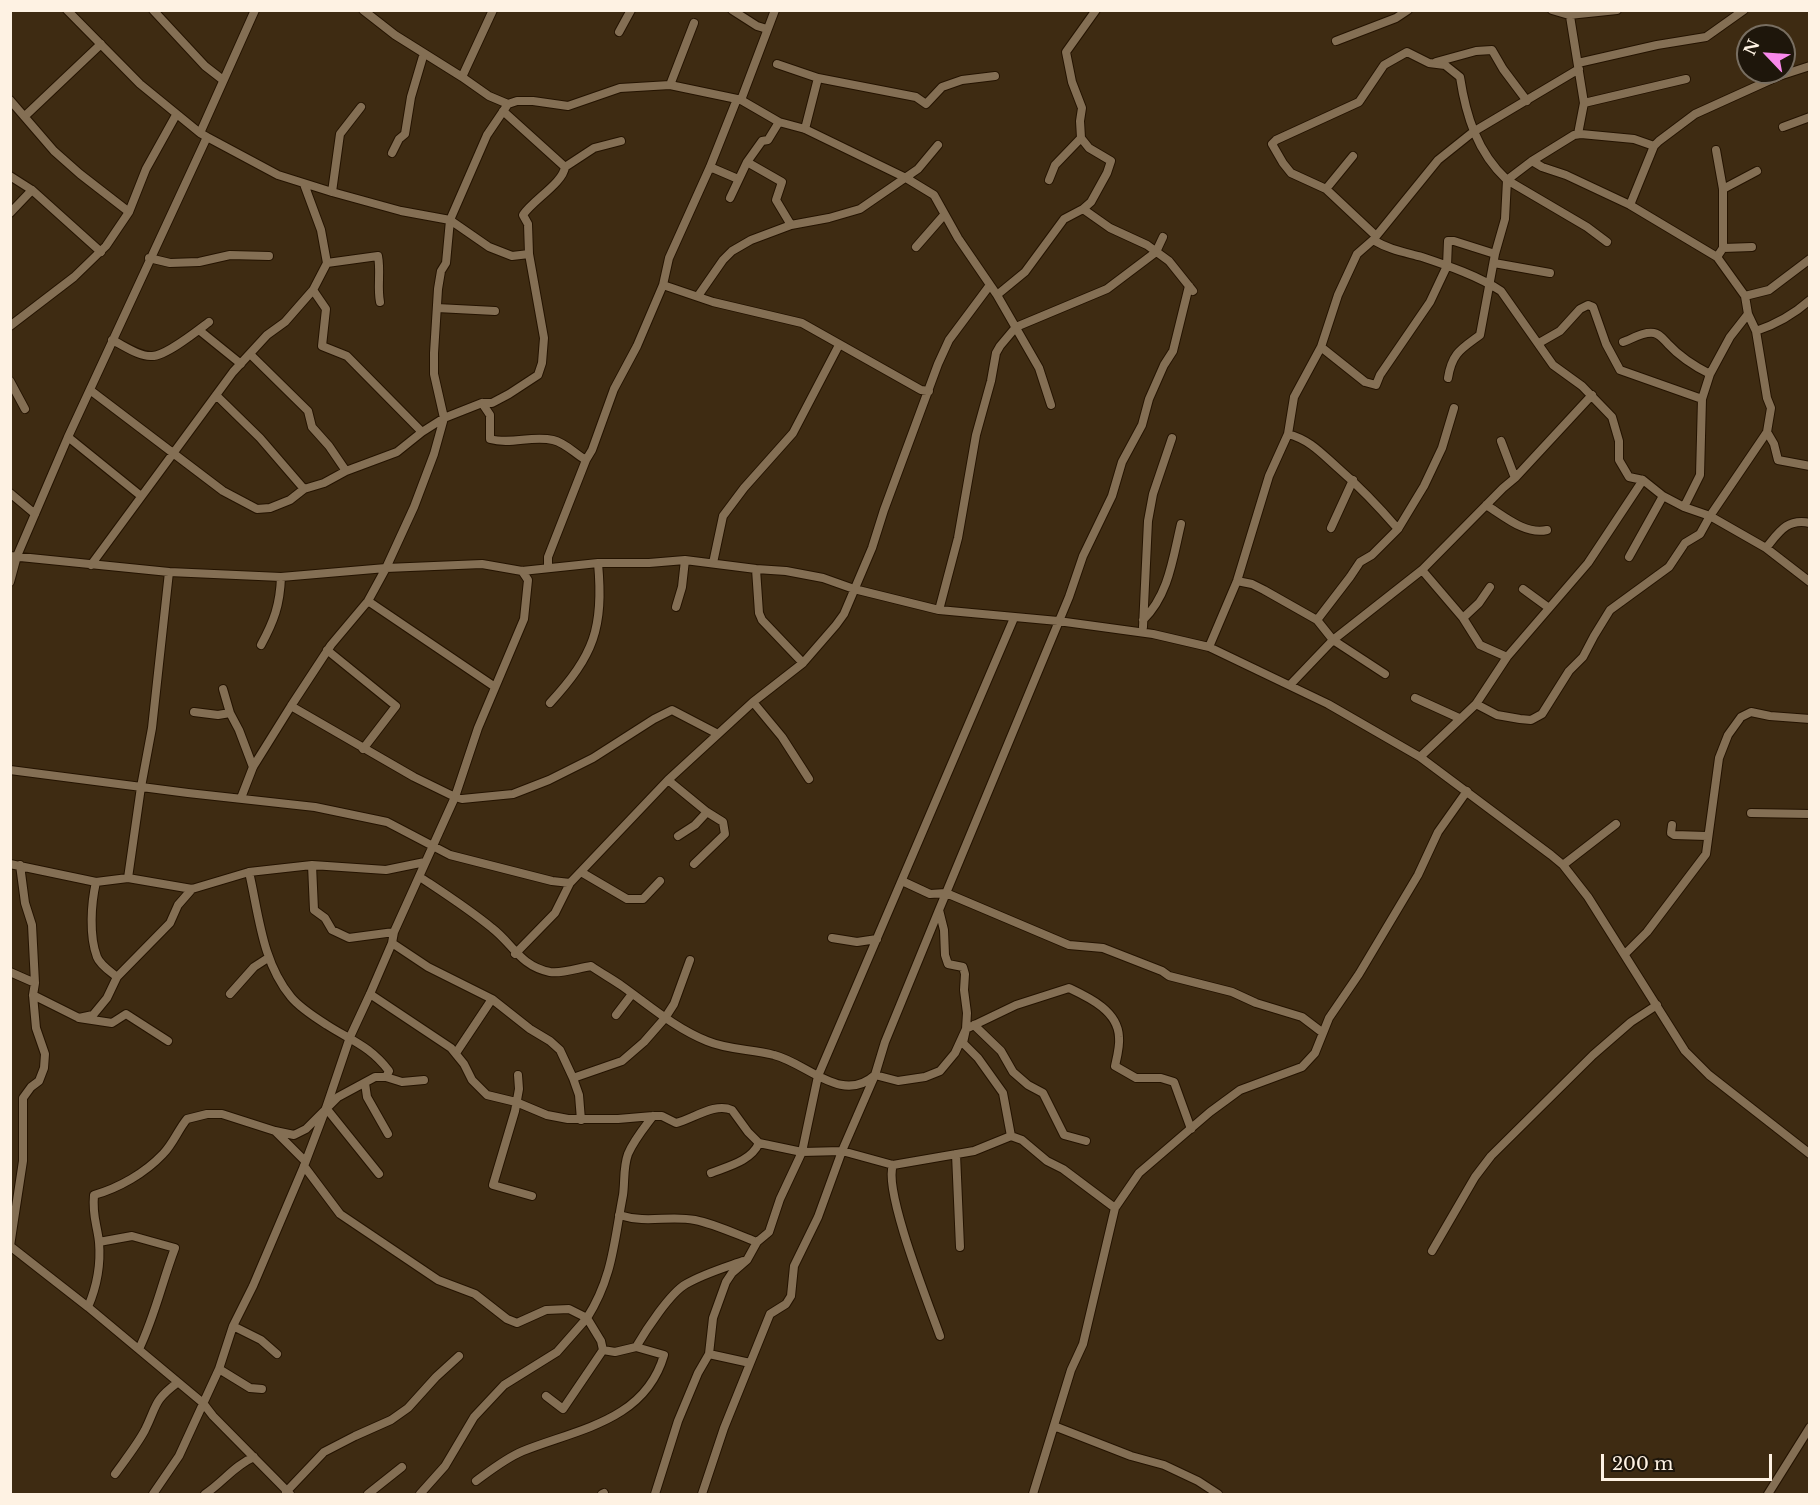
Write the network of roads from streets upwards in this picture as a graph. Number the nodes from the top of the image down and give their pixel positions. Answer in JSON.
{"nodes":[{"id":1,"x":67,"y":10,"type":"edge"},
{"id":2,"x":153,"y":10,"type":"edge"},
{"id":3,"x":255,"y":10,"type":"edge"},
{"id":4,"x":363,"y":10,"type":"edge"},
{"id":5,"x":493,"y":10,"type":"edge"},
{"id":6,"x":631,"y":10,"type":"edge"},
{"id":7,"x":732,"y":10,"type":"edge"},
{"id":8,"x":775,"y":10,"type":"edge"},
{"id":9,"x":1096,"y":10,"type":"edge"},
{"id":10,"x":1408,"y":10,"type":"edge"},
{"id":11,"x":1552,"y":10,"type":"edge"},
{"id":12,"x":1617,"y":10,"type":"edge"},
{"id":13,"x":1744,"y":10,"type":"edge"},
{"id":14,"x":1569,"y":13,"type":"edge"},
{"id":15,"x":694,"y":23,"type":"dead end"},
{"id":16,"x":757,"y":26,"type":"junction"},
{"id":17,"x":767,"y":29,"type":"junction"},
{"id":18,"x":620,"y":32,"type":"dead end"},
{"id":19,"x":762,"y":40,"type":"junction"},
{"id":20,"x":1336,"y":41,"type":"dead end"},
{"id":21,"x":101,"y":44,"type":"junction"},
{"id":22,"x":424,"y":53,"type":"junction"},
{"id":23,"x":1429,"y":63,"type":"junction"},
{"id":24,"x":777,"y":64,"type":"dead end"},
{"id":25,"x":1578,"y":66,"type":"junction"},
{"id":26,"x":1809,"y":66,"type":"edge"},
{"id":27,"x":995,"y":76,"type":"dead end"},
{"id":28,"x":462,"y":77,"type":"junction"},
{"id":29,"x":818,"y":78,"type":"junction"},
{"id":30,"x":1686,"y":79,"type":"dead end"},
{"id":31,"x":223,"y":81,"type":"junction"},
{"id":32,"x":670,"y":85,"type":"junction"},
{"id":33,"x":10,"y":100,"type":"edge"},
{"id":34,"x":739,"y":100,"type":"junction"},
{"id":35,"x":1527,"y":101,"type":"junction"},
{"id":36,"x":1584,"y":103,"type":"junction"},
{"id":37,"x":508,"y":104,"type":"junction"},
{"id":38,"x":361,"y":107,"type":"dead end"},
{"id":39,"x":503,"y":111,"type":"junction"},
{"id":40,"x":176,"y":115,"type":"junction"},
{"id":41,"x":25,"y":116,"type":"junction"},
{"id":42,"x":1809,"y":117,"type":"edge"},
{"id":43,"x":779,"y":122,"type":"junction"},
{"id":44,"x":1783,"y":128,"type":"dead end"},
{"id":45,"x":805,"y":129,"type":"junction"},
{"id":46,"x":1473,"y":132,"type":"junction"},
{"id":47,"x":1578,"y":134,"type":"junction"},
{"id":48,"x":203,"y":135,"type":"junction"},
{"id":49,"x":1081,"y":138,"type":"junction"},
{"id":50,"x":621,"y":141,"type":"dead end"},
{"id":51,"x":938,"y":145,"type":"dead end"},
{"id":52,"x":1654,"y":146,"type":"junction"},
{"id":53,"x":1716,"y":150,"type":"dead end"},
{"id":54,"x":392,"y":153,"type":"dead end"},
{"id":55,"x":1353,"y":156,"type":"dead end"},
{"id":56,"x":1533,"y":161,"type":"junction"},
{"id":57,"x":747,"y":162,"type":"junction"},
{"id":58,"x":565,"y":167,"type":"junction"},
{"id":59,"x":710,"y":167,"type":"junction"},
{"id":60,"x":1757,"y":171,"type":"dead end"},
{"id":61,"x":10,"y":176,"type":"edge"},
{"id":62,"x":906,"y":178,"type":"junction"},
{"id":63,"x":738,"y":179,"type":"junction"},
{"id":64,"x":1050,"y":180,"type":"dead end"},
{"id":65,"x":1507,"y":180,"type":"junction"},
{"id":66,"x":304,"y":184,"type":"junction"},
{"id":67,"x":1326,"y":189,"type":"junction"},
{"id":68,"x":1722,"y":189,"type":"junction"},
{"id":69,"x":32,"y":190,"type":"junction"},
{"id":70,"x":332,"y":192,"type":"junction"},
{"id":71,"x":730,"y":198,"type":"dead end"},
{"id":72,"x":1630,"y":205,"type":"junction"},
{"id":73,"x":1083,"y":209,"type":"junction"},
{"id":74,"x":129,"y":212,"type":"junction"},
{"id":75,"x":10,"y":213,"type":"edge"},
{"id":76,"x":944,"y":215,"type":"junction"},
{"id":77,"x":450,"y":220,"type":"junction"},
{"id":78,"x":791,"y":225,"type":"junction"},
{"id":79,"x":1163,"y":237,"type":"dead end"},
{"id":80,"x":1374,"y":238,"type":"junction"},
{"id":81,"x":1607,"y":242,"type":"dead end"},
{"id":82,"x":916,"y":247,"type":"dead end"},
{"id":83,"x":1752,"y":247,"type":"dead end"},
{"id":84,"x":1723,"y":248,"type":"junction"},
{"id":85,"x":100,"y":252,"type":"junction"},
{"id":86,"x":1156,"y":252,"type":"junction"},
{"id":87,"x":529,"y":254,"type":"junction"},
{"id":88,"x":1495,"y":254,"type":"junction"},
{"id":89,"x":269,"y":256,"type":"dead end"},
{"id":90,"x":1717,"y":257,"type":"junction"},
{"id":91,"x":149,"y":258,"type":"junction"},
{"id":92,"x":1809,"y":259,"type":"edge"},
{"id":93,"x":327,"y":263,"type":"junction"},
{"id":94,"x":1494,"y":263,"type":"junction"},
{"id":95,"x":1447,"y":266,"type":"junction"},
{"id":96,"x":1550,"y":273,"type":"dead end"},
{"id":97,"x":1490,"y":284,"type":"junction"},
{"id":98,"x":663,"y":285,"type":"junction"},
{"id":99,"x":990,"y":285,"type":"junction"},
{"id":100,"x":313,"y":290,"type":"junction"},
{"id":101,"x":997,"y":295,"type":"junction"},
{"id":102,"x":698,"y":296,"type":"junction"},
{"id":103,"x":1745,"y":296,"type":"junction"},
{"id":104,"x":1809,"y":300,"type":"edge"},
{"id":105,"x":380,"y":302,"type":"dead end"},
{"id":106,"x":437,"y":308,"type":"junction"},
{"id":107,"x":495,"y":311,"type":"dead end"},
{"id":108,"x":1748,"y":314,"type":"junction"},
{"id":109,"x":209,"y":322,"type":"dead end"},
{"id":110,"x":10,"y":326,"type":"edge"},
{"id":111,"x":1016,"y":327,"type":"junction"},
{"id":112,"x":199,"y":330,"type":"junction"},
{"id":113,"x":1756,"y":332,"type":"junction"},
{"id":114,"x":112,"y":340,"type":"junction"},
{"id":115,"x":1623,"y":342,"type":"dead end"},
{"id":116,"x":1539,"y":343,"type":"junction"},
{"id":117,"x":839,"y":345,"type":"junction"},
{"id":118,"x":1321,"y":347,"type":"junction"},
{"id":119,"x":250,"y":354,"type":"junction"},
{"id":120,"x":241,"y":364,"type":"junction"},
{"id":121,"x":1710,"y":374,"type":"junction"},
{"id":122,"x":1448,"y":378,"type":"dead end"},
{"id":123,"x":10,"y":381,"type":"edge"},
{"id":124,"x":90,"y":390,"type":"junction"},
{"id":125,"x":929,"y":391,"type":"junction"},
{"id":126,"x":216,"y":395,"type":"junction"},
{"id":127,"x":1592,"y":395,"type":"junction"},
{"id":128,"x":1702,"y":399,"type":"junction"},
{"id":129,"x":482,"y":403,"type":"junction"},
{"id":130,"x":1051,"y":405,"type":"dead end"},
{"id":131,"x":1454,"y":408,"type":"dead end"},
{"id":132,"x":25,"y":409,"type":"dead end"},
{"id":133,"x":444,"y":418,"type":"junction"},
{"id":134,"x":423,"y":432,"type":"junction"},
{"id":135,"x":1767,"y":432,"type":"junction"},
{"id":136,"x":1288,"y":434,"type":"junction"},
{"id":137,"x":68,"y":437,"type":"junction"},
{"id":138,"x":1173,"y":438,"type":"dead end"},
{"id":139,"x":1501,"y":441,"type":"dead end"},
{"id":140,"x":173,"y":453,"type":"junction"},
{"id":141,"x":586,"y":460,"type":"junction"},
{"id":142,"x":1809,"y":466,"type":"edge"},
{"id":143,"x":346,"y":471,"type":"junction"},
{"id":144,"x":1515,"y":478,"type":"junction"},
{"id":145,"x":1353,"y":480,"type":"junction"},
{"id":146,"x":1642,"y":480,"type":"junction"},
{"id":147,"x":304,"y":489,"type":"junction"},
{"id":148,"x":10,"y":493,"type":"edge"},
{"id":149,"x":141,"y":496,"type":"junction"},
{"id":150,"x":1663,"y":496,"type":"junction"},
{"id":151,"x":1486,"y":505,"type":"junction"},
{"id":152,"x":1684,"y":507,"type":"junction"},
{"id":153,"x":35,"y":514,"type":"junction"},
{"id":154,"x":1710,"y":516,"type":"junction"},
{"id":155,"x":1809,"y":523,"type":"edge"},
{"id":156,"x":1181,"y":524,"type":"dead end"},
{"id":157,"x":1331,"y":528,"type":"dead end"},
{"id":158,"x":1398,"y":529,"type":"junction"},
{"id":159,"x":1547,"y":530,"type":"dead end"},
{"id":160,"x":1766,"y":548,"type":"junction"},
{"id":161,"x":14,"y":556,"type":"edge"},
{"id":162,"x":1629,"y":557,"type":"dead end"},
{"id":163,"x":685,"y":560,"type":"junction"},
{"id":164,"x":598,"y":562,"type":"junction"},
{"id":165,"x":713,"y":563,"type":"junction"},
{"id":166,"x":91,"y":565,"type":"junction"},
{"id":167,"x":548,"y":567,"type":"junction"},
{"id":168,"x":386,"y":568,"type":"junction"},
{"id":169,"x":756,"y":569,"type":"junction"},
{"id":170,"x":1422,"y":570,"type":"junction"},
{"id":171,"x":522,"y":571,"type":"junction"},
{"id":172,"x":169,"y":572,"type":"junction"},
{"id":173,"x":281,"y":577,"type":"junction"},
{"id":174,"x":1237,"y":580,"type":"junction"},
{"id":175,"x":10,"y":582,"type":"edge"},
{"id":176,"x":1809,"y":582,"type":"edge"},
{"id":177,"x":1491,"y":587,"type":"dead end"},
{"id":178,"x":854,"y":589,"type":"junction"},
{"id":179,"x":1523,"y":589,"type":"dead end"},
{"id":180,"x":368,"y":601,"type":"junction"},
{"id":181,"x":676,"y":607,"type":"dead end"},
{"id":182,"x":1549,"y":608,"type":"junction"},
{"id":183,"x":939,"y":610,"type":"junction"},
{"id":184,"x":1014,"y":618,"type":"junction"},
{"id":185,"x":1463,"y":618,"type":"junction"},
{"id":186,"x":1317,"y":620,"type":"junction"},
{"id":187,"x":1058,"y":621,"type":"junction"},
{"id":188,"x":1143,"y":624,"type":"junction"},
{"id":189,"x":1127,"y":629,"type":"junction"},
{"id":190,"x":1153,"y":634,"type":"junction"},
{"id":191,"x":1333,"y":640,"type":"junction"},
{"id":192,"x":261,"y":645,"type":"dead end"},
{"id":193,"x":1209,"y":647,"type":"junction"},
{"id":194,"x":327,"y":650,"type":"junction"},
{"id":195,"x":1507,"y":657,"type":"junction"},
{"id":196,"x":803,"y":663,"type":"junction"},
{"id":197,"x":1384,"y":675,"type":"dead end"},
{"id":198,"x":1290,"y":685,"type":"junction"},
{"id":199,"x":495,"y":687,"type":"junction"},
{"id":200,"x":223,"y":689,"type":"dead end"},
{"id":201,"x":1415,"y":698,"type":"dead end"},
{"id":202,"x":753,"y":702,"type":"junction"},
{"id":203,"x":550,"y":703,"type":"dead end"},
{"id":204,"x":1476,"y":704,"type":"junction"},
{"id":205,"x":291,"y":706,"type":"junction"},
{"id":206,"x":194,"y":712,"type":"dead end"},
{"id":207,"x":230,"y":713,"type":"junction"},
{"id":208,"x":1459,"y":718,"type":"junction"},
{"id":209,"x":1809,"y":719,"type":"edge"},
{"id":210,"x":718,"y":734,"type":"junction"},
{"id":211,"x":363,"y":748,"type":"junction"},
{"id":212,"x":1420,"y":757,"type":"junction"},
{"id":213,"x":253,"y":767,"type":"junction"},
{"id":214,"x":10,"y":770,"type":"edge"},
{"id":215,"x":809,"y":779,"type":"dead end"},
{"id":216,"x":668,"y":780,"type":"junction"},
{"id":217,"x":141,"y":787,"type":"junction"},
{"id":218,"x":1467,"y":791,"type":"junction"},
{"id":219,"x":455,"y":797,"type":"junction"},
{"id":220,"x":241,"y":798,"type":"junction"},
{"id":221,"x":707,"y":812,"type":"junction"},
{"id":222,"x":1751,"y":813,"type":"dead end"},
{"id":223,"x":1809,"y":814,"type":"edge"},
{"id":224,"x":1616,"y":824,"type":"dead end"},
{"id":225,"x":1672,"y":825,"type":"dead end"},
{"id":226,"x":678,"y":836,"type":"dead end"},
{"id":227,"x":1707,"y":836,"type":"junction"},
{"id":228,"x":432,"y":846,"type":"junction"},
{"id":229,"x":425,"y":862,"type":"junction"},
{"id":230,"x":10,"y":864,"type":"edge"},
{"id":231,"x":694,"y":864,"type":"dead end"},
{"id":232,"x":20,"y":865,"type":"junction"},
{"id":233,"x":312,"y":865,"type":"junction"},
{"id":234,"x":1563,"y":865,"type":"junction"},
{"id":235,"x":249,"y":872,"type":"junction"},
{"id":236,"x":581,"y":872,"type":"junction"},
{"id":237,"x":420,"y":877,"type":"junction"},
{"id":238,"x":128,"y":878,"type":"junction"},
{"id":239,"x":660,"y":881,"type":"dead end"},
{"id":240,"x":902,"y":881,"type":"junction"},
{"id":241,"x":96,"y":882,"type":"junction"},
{"id":242,"x":570,"y":883,"type":"junction"},
{"id":243,"x":192,"y":889,"type":"junction"},
{"id":244,"x":946,"y":892,"type":"junction"},
{"id":245,"x":939,"y":910,"type":"junction"},
{"id":246,"x":394,"y":932,"type":"junction"},
{"id":247,"x":832,"y":938,"type":"dead end"},
{"id":248,"x":877,"y":939,"type":"junction"},
{"id":249,"x":392,"y":943,"type":"junction"},
{"id":250,"x":515,"y":954,"type":"junction"},
{"id":251,"x":1624,"y":954,"type":"junction"},
{"id":252,"x":268,"y":958,"type":"junction"},
{"id":253,"x":690,"y":960,"type":"dead end"},
{"id":254,"x":10,"y":972,"type":"edge"},
{"id":255,"x":117,"y":978,"type":"junction"},
{"id":256,"x":35,"y":983,"type":"junction"},
{"id":257,"x":230,"y":994,"type":"dead end"},
{"id":258,"x":370,"y":994,"type":"junction"},
{"id":259,"x":632,"y":994,"type":"junction"},
{"id":260,"x":33,"y":995,"type":"junction"},
{"id":261,"x":492,"y":999,"type":"junction"},
{"id":262,"x":1657,"y":1005,"type":"junction"},
{"id":263,"x":616,"y":1015,"type":"dead end"},
{"id":264,"x":79,"y":1018,"type":"junction"},
{"id":265,"x":665,"y":1018,"type":"junction"},
{"id":266,"x":974,"y":1025,"type":"junction"},
{"id":267,"x":966,"y":1029,"type":"junction"},
{"id":268,"x":1323,"y":1033,"type":"junction"},
{"id":269,"x":350,"y":1036,"type":"junction"},
{"id":270,"x":168,"y":1041,"type":"dead end"},
{"id":271,"x":456,"y":1053,"type":"junction"},
{"id":272,"x":518,"y":1075,"type":"dead end"},
{"id":273,"x":874,"y":1075,"type":"junction"},
{"id":274,"x":818,"y":1076,"type":"junction"},
{"id":275,"x":386,"y":1077,"type":"junction"},
{"id":276,"x":573,"y":1078,"type":"junction"},
{"id":277,"x":424,"y":1080,"type":"dead end"},
{"id":278,"x":365,"y":1083,"type":"junction"},
{"id":279,"x":516,"y":1102,"type":"junction"},
{"id":280,"x":326,"y":1108,"type":"junction"},
{"id":281,"x":653,"y":1116,"type":"junction"},
{"id":282,"x":581,"y":1120,"type":"junction"},
{"id":283,"x":1191,"y":1129,"type":"junction"},
{"id":284,"x":275,"y":1131,"type":"junction"},
{"id":285,"x":388,"y":1134,"type":"dead end"},
{"id":286,"x":1011,"y":1136,"type":"junction"},
{"id":287,"x":1086,"y":1142,"type":"dead end"},
{"id":288,"x":759,"y":1143,"type":"junction"},
{"id":289,"x":842,"y":1151,"type":"junction"},
{"id":290,"x":802,"y":1152,"type":"junction"},
{"id":291,"x":956,"y":1154,"type":"junction"},
{"id":292,"x":1809,"y":1154,"type":"edge"},
{"id":293,"x":304,"y":1164,"type":"junction"},
{"id":294,"x":893,"y":1165,"type":"junction"},
{"id":295,"x":711,"y":1173,"type":"dead end"},
{"id":296,"x":379,"y":1174,"type":"dead end"},
{"id":297,"x":532,"y":1196,"type":"dead end"},
{"id":298,"x":1115,"y":1208,"type":"junction"},
{"id":299,"x":619,"y":1215,"type":"junction"},
{"id":300,"x":99,"y":1242,"type":"junction"},
{"id":301,"x":758,"y":1242,"type":"junction"},
{"id":302,"x":10,"y":1246,"type":"edge"},
{"id":303,"x":960,"y":1247,"type":"dead end"},
{"id":304,"x":1432,"y":1251,"type":"dead end"},
{"id":305,"x":747,"y":1260,"type":"junction"},
{"id":306,"x":88,"y":1307,"type":"junction"},
{"id":307,"x":587,"y":1318,"type":"junction"},
{"id":308,"x":233,"y":1326,"type":"junction"},
{"id":309,"x":940,"y":1336,"type":"dead end"},
{"id":310,"x":636,"y":1347,"type":"junction"},
{"id":311,"x":139,"y":1348,"type":"junction"},
{"id":312,"x":603,"y":1350,"type":"junction"},
{"id":313,"x":277,"y":1354,"type":"dead end"},
{"id":314,"x":709,"y":1354,"type":"junction"},
{"id":315,"x":459,"y":1356,"type":"dead end"},
{"id":316,"x":750,"y":1363,"type":"junction"},
{"id":317,"x":219,"y":1369,"type":"junction"},
{"id":318,"x":177,"y":1383,"type":"junction"},
{"id":319,"x":262,"y":1389,"type":"dead end"},
{"id":320,"x":546,"y":1396,"type":"dead end"},
{"id":321,"x":203,"y":1403,"type":"junction"},
{"id":322,"x":1054,"y":1426,"type":"junction"},
{"id":323,"x":1809,"y":1427,"type":"edge"},
{"id":324,"x":254,"y":1457,"type":"junction"},
{"id":325,"x":402,"y":1467,"type":"dead end"},
{"id":326,"x":115,"y":1474,"type":"dead end"},
{"id":327,"x":476,"y":1481,"type":"dead end"},
{"id":328,"x":288,"y":1493,"type":"edge"},
{"id":329,"x":153,"y":1494,"type":"edge"},
{"id":330,"x":205,"y":1494,"type":"edge"},
{"id":331,"x":368,"y":1494,"type":"edge"},
{"id":332,"x":420,"y":1494,"type":"edge"},
{"id":333,"x":655,"y":1494,"type":"edge"},
{"id":334,"x":702,"y":1494,"type":"edge"},
{"id":335,"x":1033,"y":1494,"type":"edge"},
{"id":336,"x":1218,"y":1494,"type":"edge"},
{"id":337,"x":1768,"y":1494,"type":"edge"}],
"edges":[{"from":1,"to":21,"type":"street"},
{"from":2,"to":31,"type":"street"},
{"from":3,"to":31,"type":"street"},
{"from":4,"to":22,"type":"street"},
{"from":5,"to":28,"type":"street"},
{"from":6,"to":18,"type":"street"},
{"from":7,"to":16,"type":"street"},
{"from":8,"to":17,"type":"street"},
{"from":9,"to":49,"type":"street"},
{"from":10,"to":20,"type":"street"},
{"from":11,"to":14,"type":"street"},
{"from":12,"to":14,"type":"street"},
{"from":13,"to":25,"type":"street"},
{"from":14,"to":25,"type":"street"},
{"from":15,"to":32,"type":"street"},
{"from":16,"to":17,"type":"street"},
{"from":16,"to":19,"type":"street"},
{"from":17,"to":19,"type":"street"},
{"from":19,"to":34,"type":"street"},
{"from":21,"to":40,"type":"street"},
{"from":21,"to":41,"type":"street"},
{"from":22,"to":28,"type":"street"},
{"from":22,"to":54,"type":"street"},
{"from":23,"to":35,"type":"street"},
{"from":23,"to":46,"type":"street"},
{"from":23,"to":67,"type":"street"},
{"from":24,"to":29,"type":"street"},
{"from":25,"to":35,"type":"street"},
{"from":25,"to":36,"type":"street"},
{"from":26,"to":52,"type":"street"},
{"from":27,"to":29,"type":"street"},
{"from":28,"to":37,"type":"street"},
{"from":29,"to":45,"type":"street"},
{"from":30,"to":36,"type":"street"},
{"from":31,"to":48,"type":"street"},
{"from":32,"to":34,"type":"street"},
{"from":32,"to":37,"type":"street"},
{"from":33,"to":41,"type":"street"},
{"from":34,"to":43,"type":"street"},
{"from":34,"to":59,"type":"street"},
{"from":35,"to":46,"type":"street"},
{"from":36,"to":47,"type":"street"},
{"from":37,"to":39,"type":"street"},
{"from":38,"to":70,"type":"street"},
{"from":39,"to":58,"type":"street"},
{"from":39,"to":77,"type":"street"},
{"from":40,"to":48,"type":"street"},
{"from":40,"to":74,"type":"street"},
{"from":41,"to":74,"type":"street"},
{"from":42,"to":44,"type":"street"},
{"from":43,"to":45,"type":"street"},
{"from":43,"to":57,"type":"street"},
{"from":45,"to":62,"type":"street"},
{"from":46,"to":65,"type":"street"},
{"from":46,"to":80,"type":"street"},
{"from":47,"to":52,"type":"street"},
{"from":47,"to":56,"type":"street"},
{"from":48,"to":66,"type":"street"},
{"from":48,"to":91,"type":"street"},
{"from":49,"to":64,"type":"street"},
{"from":49,"to":73,"type":"street"},
{"from":50,"to":58,"type":"street"},
{"from":51,"to":62,"type":"street"},
{"from":52,"to":72,"type":"street"},
{"from":53,"to":68,"type":"street"},
{"from":55,"to":67,"type":"street"},
{"from":56,"to":65,"type":"street"},
{"from":56,"to":72,"type":"street"},
{"from":57,"to":63,"type":"street"},
{"from":57,"to":78,"type":"street"},
{"from":58,"to":87,"type":"street"},
{"from":59,"to":63,"type":"street"},
{"from":59,"to":98,"type":"street"},
{"from":60,"to":68,"type":"street"},
{"from":61,"to":69,"type":"street"},
{"from":62,"to":76,"type":"street"},
{"from":62,"to":78,"type":"street"},
{"from":63,"to":71,"type":"street"},
{"from":65,"to":81,"type":"street"},
{"from":65,"to":88,"type":"street"},
{"from":66,"to":70,"type":"street"},
{"from":66,"to":93,"type":"street"},
{"from":67,"to":80,"type":"street"},
{"from":68,"to":84,"type":"street"},
{"from":69,"to":75,"type":"street"},
{"from":69,"to":85,"type":"street"},
{"from":70,"to":77,"type":"street"},
{"from":72,"to":90,"type":"street"},
{"from":73,"to":86,"type":"street"},
{"from":73,"to":101,"type":"street"},
{"from":74,"to":85,"type":"street"},
{"from":76,"to":82,"type":"street"},
{"from":76,"to":99,"type":"street"},
{"from":77,"to":87,"type":"street"},
{"from":77,"to":106,"type":"street"},
{"from":78,"to":102,"type":"street"},
{"from":79,"to":86,"type":"street"},
{"from":80,"to":95,"type":"street"},
{"from":80,"to":118,"type":"street"},
{"from":83,"to":84,"type":"street"},
{"from":84,"to":90,"type":"street"},
{"from":85,"to":110,"type":"street"},
{"from":86,"to":111,"type":"street"},
{"from":86,"to":187,"type":"street"},
{"from":87,"to":129,"type":"street"},
{"from":88,"to":94,"type":"street"},
{"from":88,"to":95,"type":"street"},
{"from":89,"to":91,"type":"street"},
{"from":90,"to":103,"type":"street"},
{"from":91,"to":114,"type":"street"},
{"from":92,"to":103,"type":"street"},
{"from":93,"to":100,"type":"street"},
{"from":93,"to":105,"type":"street"},
{"from":94,"to":96,"type":"street"},
{"from":94,"to":97,"type":"street"},
{"from":95,"to":97,"type":"street"},
{"from":95,"to":118,"type":"street"},
{"from":97,"to":116,"type":"street"},
{"from":97,"to":122,"type":"street"},
{"from":98,"to":102,"type":"street"},
{"from":98,"to":141,"type":"street"},
{"from":99,"to":101,"type":"street"},
{"from":99,"to":125,"type":"street"},
{"from":100,"to":119,"type":"street"},
{"from":100,"to":134,"type":"street"},
{"from":101,"to":111,"type":"street"},
{"from":102,"to":117,"type":"street"},
{"from":103,"to":108,"type":"street"},
{"from":104,"to":113,"type":"street"},
{"from":106,"to":107,"type":"street"},
{"from":106,"to":133,"type":"street"},
{"from":108,"to":113,"type":"street"},
{"from":108,"to":121,"type":"street"},
{"from":109,"to":112,"type":"street"},
{"from":111,"to":130,"type":"street"},
{"from":111,"to":183,"type":"street"},
{"from":112,"to":114,"type":"street"},
{"from":112,"to":120,"type":"street"},
{"from":113,"to":135,"type":"street"},
{"from":114,"to":124,"type":"street"},
{"from":115,"to":121,"type":"street"},
{"from":116,"to":127,"type":"street"},
{"from":116,"to":128,"type":"street"},
{"from":117,"to":125,"type":"street"},
{"from":117,"to":165,"type":"street"},
{"from":118,"to":136,"type":"street"},
{"from":119,"to":120,"type":"street"},
{"from":119,"to":143,"type":"street"},
{"from":120,"to":126,"type":"street"},
{"from":121,"to":128,"type":"street"},
{"from":123,"to":132,"type":"street"},
{"from":124,"to":137,"type":"street"},
{"from":124,"to":140,"type":"street"},
{"from":125,"to":178,"type":"street"},
{"from":126,"to":140,"type":"street"},
{"from":126,"to":147,"type":"street"},
{"from":127,"to":144,"type":"street"},
{"from":127,"to":146,"type":"street"},
{"from":128,"to":152,"type":"street"},
{"from":129,"to":133,"type":"street"},
{"from":129,"to":141,"type":"street"},
{"from":131,"to":158,"type":"street"},
{"from":133,"to":134,"type":"street"},
{"from":133,"to":168,"type":"street"},
{"from":134,"to":143,"type":"street"},
{"from":135,"to":142,"type":"street"},
{"from":135,"to":154,"type":"street"},
{"from":136,"to":145,"type":"street"},
{"from":136,"to":174,"type":"street"},
{"from":137,"to":149,"type":"street"},
{"from":137,"to":153,"type":"street"},
{"from":138,"to":188,"type":"street"},
{"from":139,"to":144,"type":"street"},
{"from":140,"to":147,"type":"street"},
{"from":140,"to":149,"type":"street"},
{"from":141,"to":167,"type":"street"},
{"from":143,"to":147,"type":"street"},
{"from":144,"to":151,"type":"street"},
{"from":145,"to":157,"type":"street"},
{"from":145,"to":158,"type":"street"},
{"from":146,"to":150,"type":"street"},
{"from":146,"to":182,"type":"street"},
{"from":148,"to":153,"type":"street"},
{"from":149,"to":166,"type":"street"},
{"from":150,"to":152,"type":"street"},
{"from":150,"to":162,"type":"street"},
{"from":151,"to":159,"type":"street"},
{"from":151,"to":170,"type":"street"},
{"from":152,"to":154,"type":"street"},
{"from":153,"to":161,"type":"street"},
{"from":154,"to":160,"type":"street"},
{"from":154,"to":204,"type":"street"},
{"from":155,"to":160,"type":"street"},
{"from":156,"to":188,"type":"street"},
{"from":158,"to":186,"type":"street"},
{"from":160,"to":176,"type":"street"},
{"from":161,"to":166,"type":"street"},
{"from":161,"to":175,"type":"street"},
{"from":163,"to":164,"type":"street"},
{"from":163,"to":165,"type":"street"},
{"from":163,"to":181,"type":"street"},
{"from":164,"to":167,"type":"street"},
{"from":164,"to":203,"type":"street"},
{"from":165,"to":169,"type":"street"},
{"from":166,"to":172,"type":"street"},
{"from":167,"to":171,"type":"street"},
{"from":168,"to":171,"type":"street"},
{"from":168,"to":173,"type":"street"},
{"from":168,"to":180,"type":"street"},
{"from":169,"to":178,"type":"street"},
{"from":169,"to":196,"type":"street"},
{"from":170,"to":185,"type":"street"},
{"from":170,"to":191,"type":"street"},
{"from":171,"to":199,"type":"street"},
{"from":172,"to":173,"type":"street"},
{"from":172,"to":217,"type":"street"},
{"from":173,"to":192,"type":"street"},
{"from":174,"to":186,"type":"street"},
{"from":174,"to":193,"type":"street"},
{"from":177,"to":185,"type":"street"},
{"from":178,"to":183,"type":"street"},
{"from":178,"to":196,"type":"street"},
{"from":179,"to":182,"type":"street"},
{"from":180,"to":194,"type":"street"},
{"from":180,"to":199,"type":"street"},
{"from":182,"to":195,"type":"street"},
{"from":183,"to":184,"type":"street"},
{"from":184,"to":187,"type":"street"},
{"from":184,"to":240,"type":"street"},
{"from":185,"to":195,"type":"street"},
{"from":186,"to":191,"type":"street"},
{"from":187,"to":189,"type":"street"},
{"from":187,"to":244,"type":"street"},
{"from":188,"to":189,"type":"street"},
{"from":188,"to":190,"type":"street"},
{"from":189,"to":190,"type":"street"},
{"from":190,"to":193,"type":"street"},
{"from":191,"to":197,"type":"street"},
{"from":191,"to":198,"type":"street"},
{"from":193,"to":198,"type":"street"},
{"from":194,"to":205,"type":"street"},
{"from":194,"to":211,"type":"street"},
{"from":195,"to":204,"type":"street"},
{"from":196,"to":202,"type":"street"},
{"from":198,"to":212,"type":"street"},
{"from":199,"to":219,"type":"street"},
{"from":200,"to":207,"type":"street"},
{"from":201,"to":208,"type":"street"},
{"from":202,"to":210,"type":"street"},
{"from":202,"to":215,"type":"street"},
{"from":204,"to":208,"type":"street"},
{"from":205,"to":211,"type":"street"},
{"from":205,"to":213,"type":"street"},
{"from":206,"to":207,"type":"street"},
{"from":207,"to":213,"type":"street"},
{"from":208,"to":212,"type":"street"},
{"from":209,"to":227,"type":"street"},
{"from":210,"to":216,"type":"street"},
{"from":210,"to":219,"type":"street"},
{"from":211,"to":219,"type":"street"},
{"from":212,"to":218,"type":"street"},
{"from":213,"to":220,"type":"street"},
{"from":214,"to":217,"type":"street"},
{"from":216,"to":221,"type":"street"},
{"from":216,"to":236,"type":"street"},
{"from":217,"to":220,"type":"street"},
{"from":217,"to":238,"type":"street"},
{"from":218,"to":234,"type":"street"},
{"from":218,"to":268,"type":"street"},
{"from":219,"to":228,"type":"street"},
{"from":220,"to":228,"type":"street"},
{"from":221,"to":226,"type":"street"},
{"from":221,"to":231,"type":"street"},
{"from":222,"to":223,"type":"street"},
{"from":224,"to":234,"type":"street"},
{"from":225,"to":227,"type":"street"},
{"from":227,"to":251,"type":"street"},
{"from":228,"to":229,"type":"street"},
{"from":228,"to":242,"type":"street"},
{"from":229,"to":233,"type":"street"},
{"from":229,"to":237,"type":"street"},
{"from":230,"to":232,"type":"street"},
{"from":232,"to":241,"type":"street"},
{"from":232,"to":256,"type":"street"},
{"from":233,"to":235,"type":"street"},
{"from":233,"to":246,"type":"street"},
{"from":234,"to":251,"type":"street"},
{"from":235,"to":243,"type":"street"},
{"from":235,"to":252,"type":"street"},
{"from":236,"to":239,"type":"street"},
{"from":236,"to":242,"type":"street"},
{"from":237,"to":246,"type":"street"},
{"from":237,"to":250,"type":"street"},
{"from":238,"to":241,"type":"street"},
{"from":238,"to":243,"type":"street"},
{"from":240,"to":244,"type":"street"},
{"from":240,"to":248,"type":"street"},
{"from":241,"to":255,"type":"street"},
{"from":242,"to":250,"type":"street"},
{"from":243,"to":255,"type":"street"},
{"from":244,"to":245,"type":"street"},
{"from":244,"to":268,"type":"street"},
{"from":245,"to":267,"type":"street"},
{"from":245,"to":273,"type":"street"},
{"from":246,"to":249,"type":"street"},
{"from":247,"to":248,"type":"street"},
{"from":248,"to":274,"type":"street"},
{"from":249,"to":258,"type":"street"},
{"from":249,"to":261,"type":"street"},
{"from":250,"to":259,"type":"street"},
{"from":251,"to":262,"type":"street"},
{"from":252,"to":257,"type":"street"},
{"from":252,"to":269,"type":"street"},
{"from":253,"to":265,"type":"street"},
{"from":254,"to":256,"type":"street"},
{"from":255,"to":264,"type":"street"},
{"from":256,"to":260,"type":"street"},
{"from":258,"to":269,"type":"street"},
{"from":258,"to":271,"type":"street"},
{"from":259,"to":263,"type":"street"},
{"from":259,"to":265,"type":"street"},
{"from":260,"to":264,"type":"street"},
{"from":260,"to":302,"type":"street"},
{"from":261,"to":271,"type":"street"},
{"from":261,"to":276,"type":"street"},
{"from":262,"to":292,"type":"street"},
{"from":262,"to":304,"type":"street"},
{"from":264,"to":270,"type":"street"},
{"from":265,"to":274,"type":"street"},
{"from":265,"to":276,"type":"street"},
{"from":266,"to":267,"type":"street"},
{"from":266,"to":283,"type":"street"},
{"from":266,"to":287,"type":"street"},
{"from":267,"to":273,"type":"street"},
{"from":267,"to":286,"type":"street"},
{"from":268,"to":283,"type":"street"},
{"from":269,"to":275,"type":"street"},
{"from":269,"to":280,"type":"street"},
{"from":271,"to":279,"type":"street"},
{"from":272,"to":279,"type":"street"},
{"from":273,"to":274,"type":"street"},
{"from":273,"to":289,"type":"street"},
{"from":274,"to":290,"type":"street"},
{"from":275,"to":277,"type":"street"},
{"from":275,"to":278,"type":"street"},
{"from":276,"to":282,"type":"street"},
{"from":278,"to":280,"type":"street"},
{"from":278,"to":285,"type":"street"},
{"from":279,"to":282,"type":"street"},
{"from":279,"to":297,"type":"street"},
{"from":280,"to":284,"type":"street"},
{"from":280,"to":293,"type":"street"},
{"from":280,"to":296,"type":"street"},
{"from":281,"to":282,"type":"street"},
{"from":281,"to":288,"type":"street"},
{"from":281,"to":299,"type":"street"},
{"from":283,"to":298,"type":"street"},
{"from":284,"to":293,"type":"street"},
{"from":284,"to":300,"type":"street"},
{"from":286,"to":291,"type":"street"},
{"from":286,"to":298,"type":"street"},
{"from":288,"to":290,"type":"street"},
{"from":288,"to":295,"type":"street"},
{"from":289,"to":290,"type":"street"},
{"from":289,"to":294,"type":"street"},
{"from":289,"to":316,"type":"street"},
{"from":290,"to":301,"type":"street"},
{"from":291,"to":294,"type":"street"},
{"from":291,"to":303,"type":"street"},
{"from":293,"to":307,"type":"street"},
{"from":293,"to":308,"type":"street"},
{"from":294,"to":309,"type":"street"},
{"from":298,"to":322,"type":"street"},
{"from":299,"to":301,"type":"street"},
{"from":299,"to":307,"type":"street"},
{"from":300,"to":306,"type":"street"},
{"from":300,"to":311,"type":"street"},
{"from":301,"to":305,"type":"street"},
{"from":302,"to":306,"type":"street"},
{"from":305,"to":310,"type":"street"},
{"from":305,"to":314,"type":"street"},
{"from":306,"to":311,"type":"street"},
{"from":307,"to":312,"type":"street"},
{"from":307,"to":332,"type":"street"},
{"from":308,"to":313,"type":"street"},
{"from":308,"to":317,"type":"street"},
{"from":310,"to":312,"type":"street"},
{"from":310,"to":327,"type":"street"},
{"from":311,"to":318,"type":"street"},
{"from":312,"to":320,"type":"street"},
{"from":314,"to":316,"type":"street"},
{"from":314,"to":333,"type":"street"},
{"from":315,"to":328,"type":"street"},
{"from":316,"to":334,"type":"street"},
{"from":317,"to":319,"type":"street"},
{"from":317,"to":321,"type":"street"},
{"from":318,"to":321,"type":"street"},
{"from":318,"to":326,"type":"street"},
{"from":321,"to":324,"type":"street"},
{"from":321,"to":329,"type":"street"},
{"from":322,"to":335,"type":"street"},
{"from":322,"to":336,"type":"street"},
{"from":323,"to":337,"type":"street"},
{"from":324,"to":328,"type":"street"},
{"from":324,"to":330,"type":"street"},
{"from":325,"to":331,"type":"street"}]}
